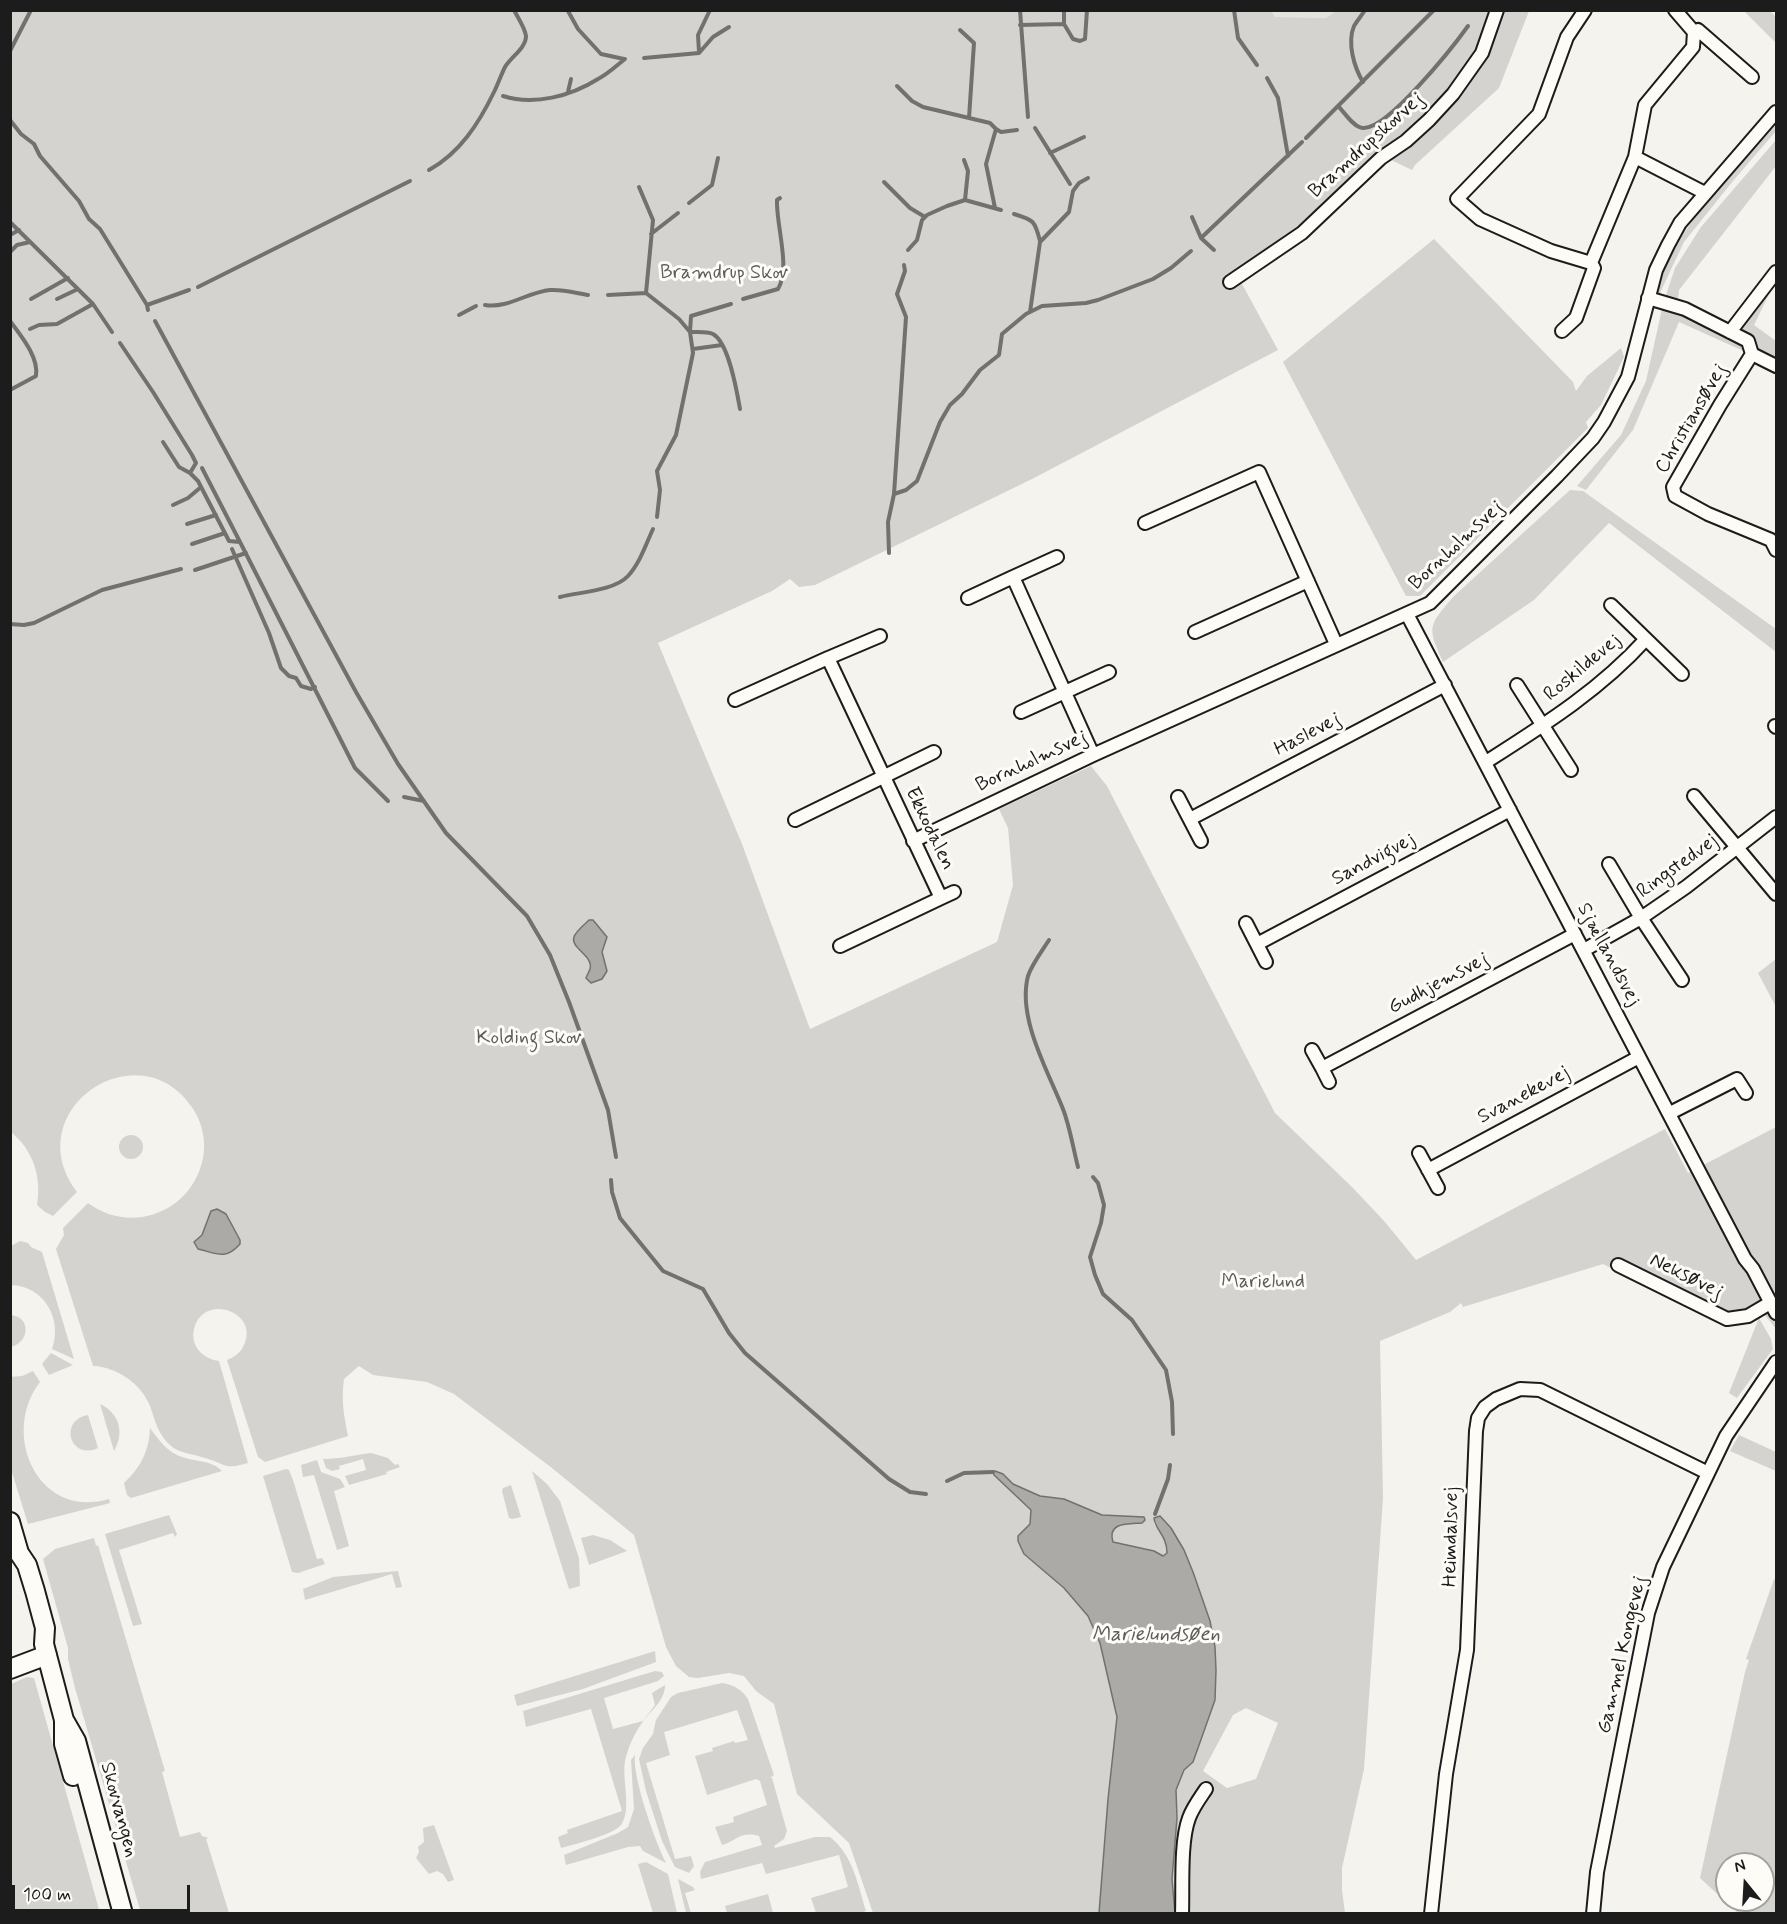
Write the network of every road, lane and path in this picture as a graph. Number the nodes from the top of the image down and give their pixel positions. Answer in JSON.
{"nodes":[{"id":1,"x":1497,"y":10,"type":"edge"},
{"id":2,"x":1585,"y":10,"type":"edge"},
{"id":3,"x":1675,"y":10,"type":"edge"},
{"id":4,"x":1694,"y":32,"type":"junction"},
{"id":5,"x":1752,"y":77,"type":"dead end"},
{"id":6,"x":1776,"y":112,"type":"edge"},
{"id":7,"x":1635,"y":157,"type":"junction"},
{"id":8,"x":1705,"y":193,"type":"junction"},
{"id":9,"x":1591,"y":263,"type":"junction"},
{"id":10,"x":1776,"y":272,"type":"edge"},
{"id":11,"x":1230,"y":282,"type":"dead end"},
{"id":12,"x":1648,"y":298,"type":"junction"},
{"id":13,"x":1562,"y":331,"type":"dead end"},
{"id":14,"x":1730,"y":332,"type":"junction"},
{"id":15,"x":1752,"y":354,"type":"junction"},
{"id":16,"x":1776,"y":366,"type":"edge"},
{"id":17,"x":1145,"y":523,"type":"dead end"},
{"id":18,"x":1776,"y":550,"type":"edge"},
{"id":19,"x":1057,"y":557,"type":"dead end"},
{"id":20,"x":1013,"y":577,"type":"junction"},
{"id":21,"x":1308,"y":581,"type":"junction"},
{"id":22,"x":968,"y":598,"type":"dead end"},
{"id":23,"x":1611,"y":605,"type":"dead end"},
{"id":24,"x":1407,"y":614,"type":"junction"},
{"id":25,"x":1195,"y":632,"type":"dead end"},
{"id":26,"x":880,"y":636,"type":"dead end"},
{"id":27,"x":1646,"y":639,"type":"junction"},
{"id":28,"x":1336,"y":644,"type":"junction"},
{"id":29,"x":828,"y":658,"type":"junction"},
{"id":30,"x":1109,"y":672,"type":"dead end"},
{"id":31,"x":1682,"y":674,"type":"dead end"},
{"id":32,"x":1445,"y":685,"type":"junction"},
{"id":33,"x":1517,"y":685,"type":"dead end"},
{"id":34,"x":1065,"y":692,"type":"junction"},
{"id":35,"x":735,"y":700,"type":"dead end"},
{"id":36,"x":1021,"y":712,"type":"dead end"},
{"id":37,"x":1543,"y":726,"type":"junction"},
{"id":38,"x":934,"y":752,"type":"dead end"},
{"id":39,"x":1093,"y":755,"type":"junction"},
{"id":40,"x":1486,"y":762,"type":"junction"},
{"id":41,"x":1571,"y":770,"type":"dead end"},
{"id":42,"x":882,"y":776,"type":"junction"},
{"id":43,"x":1694,"y":796,"type":"dead end"},
{"id":44,"x":1178,"y":797,"type":"dead end"},
{"id":45,"x":1510,"y":810,"type":"junction"},
{"id":46,"x":1776,"y":817,"type":"edge"},
{"id":47,"x":1190,"y":819,"type":"junction"},
{"id":48,"x":795,"y":820,"type":"dead end"},
{"id":49,"x":913,"y":841,"type":"junction"},
{"id":50,"x":1201,"y":841,"type":"dead end"},
{"id":51,"x":1738,"y":848,"type":"junction"},
{"id":52,"x":1609,"y":864,"type":"dead end"},
{"id":53,"x":954,"y":892,"type":"dead end"},
{"id":54,"x":1776,"y":894,"type":"edge"},
{"id":55,"x":941,"y":898,"type":"junction"},
{"id":56,"x":1641,"y":918,"type":"junction"},
{"id":57,"x":1246,"y":923,"type":"dead end"},
{"id":58,"x":1575,"y":934,"type":"junction"},
{"id":59,"x":1257,"y":944,"type":"junction"},
{"id":60,"x":840,"y":946,"type":"dead end"},
{"id":61,"x":1584,"y":950,"type":"junction"},
{"id":62,"x":1266,"y":962,"type":"dead end"},
{"id":63,"x":1682,"y":980,"type":"dead end"},
{"id":64,"x":1312,"y":1050,"type":"dead end"},
{"id":65,"x":1639,"y":1057,"type":"junction"},
{"id":66,"x":1322,"y":1068,"type":"junction"},
{"id":67,"x":1329,"y":1082,"type":"dead end"},
{"id":68,"x":1746,"y":1093,"type":"dead end"},
{"id":69,"x":1670,"y":1113,"type":"junction"},
{"id":70,"x":1419,"y":1153,"type":"dead end"},
{"id":71,"x":1428,"y":1170,"type":"junction"},
{"id":72,"x":1438,"y":1188,"type":"dead end"},
{"id":73,"x":1618,"y":1265,"type":"dead end"},
{"id":74,"x":1773,"y":1308,"type":"edge"},
{"id":75,"x":1776,"y":1362,"type":"edge"},
{"id":76,"x":1708,"y":1473,"type":"junction"},
{"id":77,"x":10,"y":1522,"type":"edge"},
{"id":78,"x":46,"y":1650,"type":"junction"},
{"id":79,"x":10,"y":1668,"type":"edge"},
{"id":80,"x":64,"y":1720,"type":"junction"},
{"id":81,"x":1206,"y":1789,"type":"dead end"},
{"id":82,"x":111,"y":1914,"type":"edge"},
{"id":83,"x":123,"y":1914,"type":"edge"},
{"id":84,"x":1182,"y":1914,"type":"edge"},
{"id":85,"x":1431,"y":1914,"type":"edge"},
{"id":86,"x":1593,"y":1914,"type":"edge"}],
"edges":[{"from":1,"to":11,"type":"street","name":"Bramdrupskovvej"},
{"from":2,"to":9,"type":"street"},
{"from":3,"to":4,"type":"street"},
{"from":4,"to":5,"type":"street"},
{"from":4,"to":7,"type":"street"},
{"from":6,"to":8,"type":"street","name":"Bornholmsvej"},
{"from":7,"to":8,"type":"street"},
{"from":7,"to":9,"type":"street"},
{"from":8,"to":12,"type":"street","name":"Bornholmsvej"},
{"from":9,"to":13,"type":"street"},
{"from":10,"to":14,"type":"street"},
{"from":12,"to":14,"type":"street","name":"Christiansøvej"},
{"from":12,"to":24,"type":"street","name":"Bornholmsvej"},
{"from":14,"to":15,"type":"street","name":"Christiansøvej"},
{"from":15,"to":16,"type":"street","name":"Christiansøvej"},
{"from":15,"to":18,"type":"street","name":"Christiansøvej"},
{"from":17,"to":21,"type":"street"},
{"from":19,"to":20,"type":"street"},
{"from":20,"to":22,"type":"street"},
{"from":20,"to":34,"type":"street"},
{"from":21,"to":25,"type":"street"},
{"from":21,"to":28,"type":"street"},
{"from":23,"to":27,"type":"street","name":"Roskildevej"},
{"from":24,"to":28,"type":"street","name":"Bornholmsvej"},
{"from":24,"to":32,"type":"street","name":"Sjællandsvej"},
{"from":26,"to":29,"type":"street"},
{"from":27,"to":31,"type":"street","name":"Roskildevej"},
{"from":27,"to":37,"type":"street","name":"Roskildevej"},
{"from":28,"to":39,"type":"street","name":"Bornholmsvej"},
{"from":29,"to":35,"type":"street"},
{"from":29,"to":42,"type":"street","name":"Ekkodalen"},
{"from":30,"to":34,"type":"street"},
{"from":32,"to":40,"type":"street","name":"Sjællandsvej"},
{"from":32,"to":47,"type":"street","name":"Haslevej"},
{"from":33,"to":37,"type":"street","name":"Roskildevej"},
{"from":34,"to":36,"type":"street"},
{"from":34,"to":39,"type":"street"},
{"from":37,"to":40,"type":"street","name":"Roskildevej"},
{"from":37,"to":41,"type":"street","name":"Roskildevej"},
{"from":38,"to":42,"type":"street","name":"Ekkodalen"},
{"from":39,"to":49,"type":"street","name":"Bornholmsvej"},
{"from":40,"to":45,"type":"street","name":"Sjællandsvej"},
{"from":42,"to":48,"type":"street","name":"Ekkodalen"},
{"from":42,"to":49,"type":"street","name":"Ekkodalen"},
{"from":43,"to":51,"type":"street","name":"Ringstedvej"},
{"from":44,"to":47,"type":"street"},
{"from":45,"to":58,"type":"street","name":"Sjællandsvej"},
{"from":45,"to":59,"type":"street","name":"Sandvigvej"},
{"from":46,"to":51,"type":"street","name":"Ringstedvej"},
{"from":47,"to":50,"type":"street"},
{"from":49,"to":55,"type":"street","name":"Ekkodalen"},
{"from":51,"to":54,"type":"street","name":"Ringstedvej"},
{"from":51,"to":56,"type":"street","name":"Ringstedvej"},
{"from":52,"to":56,"type":"street","name":"Ringstedvej"},
{"from":53,"to":55,"type":"street","name":"Ekkodalen"},
{"from":55,"to":60,"type":"street","name":"Ekkodalen"},
{"from":56,"to":61,"type":"street","name":"Ringstedvej"},
{"from":56,"to":63,"type":"street","name":"Ringstedvej"},
{"from":57,"to":59,"type":"street"},
{"from":58,"to":61,"type":"street","name":"Sjællandsvej"},
{"from":58,"to":66,"type":"street","name":"Gudhjemsvej"},
{"from":59,"to":62,"type":"street"},
{"from":61,"to":65,"type":"street","name":"Sjællandsvej"},
{"from":64,"to":66,"type":"street"},
{"from":65,"to":69,"type":"street","name":"Sjællandsvej"},
{"from":65,"to":71,"type":"street","name":"Svanekevej"},
{"from":66,"to":67,"type":"street"},
{"from":68,"to":69,"type":"street"},
{"from":69,"to":74,"type":"street","name":"Sjællandsvej"},
{"from":70,"to":71,"type":"street"},
{"from":71,"to":72,"type":"street"},
{"from":73,"to":74,"type":"street","name":"Neksøvej"},
{"from":75,"to":76,"type":"street","name":"Gammel Kongevej"},
{"from":76,"to":85,"type":"street","name":"Heimdalsvej"},
{"from":76,"to":86,"type":"street","name":"Gammel Kongevej"},
{"from":77,"to":78,"type":"street","name":"Skovvangen"},
{"from":78,"to":79,"type":"street"},
{"from":78,"to":80,"type":"street","name":"Skovvangen"},
{"from":80,"to":82,"type":"street","name":"Skovvangen"},
{"from":80,"to":83,"type":"street","name":"Skovvangen"},
{"from":81,"to":84,"type":"street"}]}
